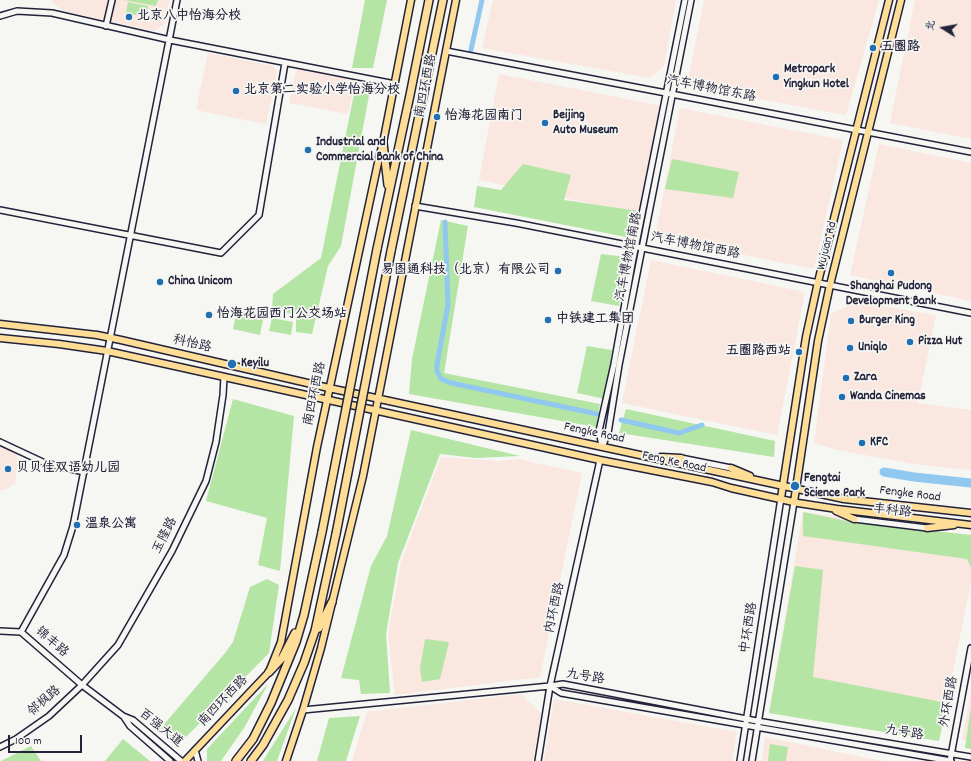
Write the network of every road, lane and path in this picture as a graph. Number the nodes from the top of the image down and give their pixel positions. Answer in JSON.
{"nodes":[{"id":1,"x":112,"y":0,"type":"edge"},
{"id":2,"x":177,"y":0,"type":"edge"},
{"id":3,"x":411,"y":0,"type":"edge"},
{"id":4,"x":429,"y":0,"type":"edge"},
{"id":5,"x":442,"y":0,"type":"edge"},
{"id":6,"x":456,"y":0,"type":"edge"},
{"id":7,"x":685,"y":0,"type":"edge"},
{"id":8,"x":691,"y":0,"type":"edge"},
{"id":9,"x":889,"y":0,"type":"edge"},
{"id":10,"x":901,"y":0,"type":"edge"},
{"id":11,"x":0,"y":16,"type":"edge"},
{"id":12,"x":106,"y":26,"type":"junction"},
{"id":13,"x":170,"y":40,"type":"junction"},
{"id":14,"x":446,"y":51,"type":"junction"},
{"id":15,"x":285,"y":63,"type":"junction"},
{"id":16,"x":395,"y":84,"type":"junction"},
{"id":17,"x":666,"y":93,"type":"junction"},
{"id":18,"x":673,"y":94,"type":"junction"},
{"id":19,"x":857,"y":130,"type":"junction"},
{"id":20,"x":867,"y":132,"type":"junction"},
{"id":21,"x":383,"y":143,"type":"junction"},
{"id":22,"x":971,"y":152,"type":"edge"},
{"id":23,"x":389,"y":191,"type":"junction"},
{"id":24,"x":415,"y":206,"type":"junction"},
{"id":25,"x":0,"y":210,"type":"edge"},
{"id":26,"x":131,"y":236,"type":"junction"},
{"id":27,"x":636,"y":247,"type":"junction"},
{"id":28,"x":643,"y":248,"type":"junction"},
{"id":29,"x":818,"y":282,"type":"junction"},
{"id":30,"x":830,"y":285,"type":"junction"},
{"id":31,"x":971,"y":313,"type":"edge"},
{"id":32,"x":0,"y":324,"type":"edge"},
{"id":33,"x":0,"y":338,"type":"edge"},
{"id":34,"x":109,"y":338,"type":"junction"},
{"id":35,"x":107,"y":351,"type":"junction"},
{"id":36,"x":224,"y":377,"type":"junction"},
{"id":37,"x":329,"y":388,"type":"junction"},
{"id":38,"x":378,"y":399,"type":"junction"},
{"id":39,"x":326,"y":400,"type":"junction"},
{"id":40,"x":375,"y":411,"type":"junction"},
{"id":41,"x":0,"y":442,"type":"edge"},
{"id":42,"x":602,"y":447,"type":"junction"},
{"id":43,"x":653,"y":458,"type":"junction"},
{"id":44,"x":681,"y":458,"type":"joint"},
{"id":45,"x":600,"y":460,"type":"junction"},
{"id":46,"x":731,"y":468,"type":"joint"},
{"id":47,"x":84,"y":472,"type":"junction"},
{"id":48,"x":757,"y":480,"type":"junction"},
{"id":49,"x":783,"y":486,"type":"junction"},
{"id":50,"x":796,"y":489,"type":"junction"},
{"id":51,"x":781,"y":498,"type":"junction"},
{"id":52,"x":794,"y":502,"type":"junction"},
{"id":53,"x":828,"y":508,"type":"junction"},
{"id":54,"x":971,"y":513,"type":"edge"},
{"id":55,"x":854,"y":518,"type":"joint"},
{"id":56,"x":963,"y":524,"type":"junction"},
{"id":57,"x":971,"y":525,"type":"edge"},
{"id":58,"x":927,"y":528,"type":"joint"},
{"id":59,"x":332,"y":602,"type":"junction"},
{"id":60,"x":304,"y":615,"type":"junction"},
{"id":61,"x":0,"y":631,"type":"edge"},
{"id":62,"x":22,"y":632,"type":"junction"},
{"id":63,"x":311,"y":642,"type":"junction"},
{"id":64,"x":971,"y":648,"type":"edge"},
{"id":65,"x":269,"y":672,"type":"junction"},
{"id":66,"x":82,"y":685,"type":"junction"},
{"id":67,"x":550,"y":686,"type":"junction"},
{"id":68,"x":303,"y":710,"type":"junction"},
{"id":69,"x":123,"y":716,"type":"junction"},
{"id":70,"x":746,"y":719,"type":"junction"},
{"id":71,"x":757,"y":721,"type":"junction"},
{"id":72,"x":746,"y":725,"type":"junction"},
{"id":73,"x":756,"y":728,"type":"junction"},
{"id":74,"x":0,"y":746,"type":"edge"},
{"id":75,"x":195,"y":750,"type":"junction"},
{"id":76,"x":952,"y":753,"type":"junction"},
{"id":77,"x":971,"y":757,"type":"edge"},
{"id":78,"x":170,"y":761,"type":"edge"},
{"id":79,"x":181,"y":761,"type":"edge"},
{"id":80,"x":185,"y":761,"type":"edge"},
{"id":81,"x":198,"y":761,"type":"edge"},
{"id":82,"x":236,"y":761,"type":"edge"},
{"id":83,"x":251,"y":761,"type":"edge"},
{"id":84,"x":286,"y":761,"type":"edge"},
{"id":85,"x":538,"y":761,"type":"edge"},
{"id":86,"x":740,"y":761,"type":"edge"},
{"id":87,"x":752,"y":761,"type":"edge"},
{"id":88,"x":950,"y":761,"type":"edge"}],
"edges":[{"from":1,"to":12,"type":"street"},
{"from":2,"to":13,"type":"street"},
{"from":3,"to":16,"type":"main road","name":"南四环西路"},
{"from":4,"to":23,"type":"highway","name":"南四环西路"},
{"from":5,"to":63,"type":"highway","name":"南四环西路","bridge":true},
{"from":6,"to":14,"type":"main road","name":"南四环西路"},
{"from":7,"to":17,"type":"street","name":"汽车博物馆南路"},
{"from":8,"to":18,"type":"street","name":"汽车博物馆南路"},
{"from":9,"to":19,"type":"main road","name":"Wujuan Rd"},
{"from":10,"to":20,"type":"main road","name":"Wujuan Rd"},
{"from":11,"to":12,"type":"street"},
{"from":12,"to":13,"type":"street"},
{"from":13,"to":15,"type":"street"},
{"from":13,"to":26,"type":"street"},
{"from":14,"to":17,"type":"street","name":"汽车博物馆东路"},
{"from":14,"to":24,"type":"main road","name":"南四环西路"},
{"from":15,"to":16,"type":"street"},
{"from":15,"to":26,"type":"street"},
{"from":16,"to":21,"type":"main road","name":"南四环西路"},
{"from":17,"to":18,"type":"street","name":"汽车博物馆东路"},
{"from":17,"to":27,"type":"street","name":"汽车博物馆南路"},
{"from":18,"to":19,"type":"street","name":"汽车博物馆东路"},
{"from":18,"to":28,"type":"street","name":"汽车博物馆南路"},
{"from":19,"to":20,"type":"street","name":"汽车博物馆东路"},
{"from":19,"to":29,"type":"main road","name":"Wujuan Rd"},
{"from":20,"to":22,"type":"street","name":"汽车博物馆东路"},
{"from":20,"to":30,"type":"main road","name":"Wujuan Rd"},
{"from":21,"to":23,"type":"highway"},
{"from":21,"to":37,"type":"main road","name":"南四环西路"},
{"from":23,"to":60,"type":"highway","name":"南四环西路","bridge":true},
{"from":24,"to":27,"type":"street","name":"汽车博物馆西路"},
{"from":24,"to":38,"type":"main road","name":"南四环西路"},
{"from":25,"to":26,"type":"street"},
{"from":26,"to":34,"type":"street"},
{"from":27,"to":28,"type":"street","name":"汽车博物馆西路"},
{"from":27,"to":42,"type":"street","name":"汽车博物馆南路"},
{"from":28,"to":29,"type":"street","name":"汽车博物馆西路"},
{"from":28,"to":42,"type":"street","name":"汽车博物馆南路"},
{"from":29,"to":30,"type":"street","name":"汽车博物馆西路"},
{"from":29,"to":49,"type":"main road","name":"Wujuan Rd"},
{"from":30,"to":31,"type":"street","name":"汽车博物馆西路"},
{"from":30,"to":50,"type":"main road","name":"Wujuan Rd"},
{"from":32,"to":34,"type":"main road","name":"科怡路"},
{"from":33,"to":35,"type":"main road","name":"科怡路"},
{"from":34,"to":35,"type":"street"},
{"from":34,"to":37,"type":"main road","name":"科怡路"},
{"from":35,"to":36,"type":"main road","name":"科怡路"},
{"from":35,"to":47,"type":"street"},
{"from":36,"to":39,"type":"main road","name":"科怡路"},
{"from":36,"to":66,"type":"street","name":"玉隆路"},
{"from":37,"to":38,"type":"main road","name":"科怡路"},
{"from":37,"to":39,"type":"main road","name":"南四环西路"},
{"from":38,"to":40,"type":"main road","name":"南四环西路"},
{"from":38,"to":42,"type":"main road","name":"Fengke Road"},
{"from":39,"to":40,"type":"main road","name":"科怡路"},
{"from":39,"to":65,"type":"main road","name":"南四环西路"},
{"from":40,"to":45,"type":"main road","name":"Feng Ke Road"},
{"from":40,"to":59,"type":"main road","name":"南四环西路"},
{"from":41,"to":47,"type":"street"},
{"from":42,"to":43,"type":"main road","name":"Fengke Road"},
{"from":43,"to":44,"type":"main road"},
{"from":43,"to":48,"type":"main road","name":"Fengke Road"},
{"from":44,"to":46,"type":"street"},
{"from":45,"to":51,"type":"main road","name":"Feng Ke Road"},
{"from":45,"to":67,"type":"street","name":"内环西路"},
{"from":46,"to":48,"type":"main road"},
{"from":47,"to":62,"type":"street"},
{"from":48,"to":49,"type":"main road","name":"Fengke Road"},
{"from":49,"to":50,"type":"main road","name":"Fengke Road"},
{"from":49,"to":51,"type":"main road"},
{"from":50,"to":52,"type":"main road","name":"Wujuan Rd"},
{"from":50,"to":54,"type":"main road","name":"Fengke Road"},
{"from":51,"to":52,"type":"main road","name":"Feng Ke Road"},
{"from":51,"to":70,"type":"street","name":"中环西路"},
{"from":52,"to":53,"type":"main road","name":"Feng Ke Road"},
{"from":52,"to":71,"type":"street","name":"中环西路"},
{"from":53,"to":55,"type":"main road"},
{"from":53,"to":56,"type":"main road","name":"Feng Ke Road"},
{"from":55,"to":58,"type":"street","name":"丰科路"},
{"from":56,"to":57,"type":"main road","name":"Feng Ke Road"},
{"from":56,"to":58,"type":"main road"},
{"from":59,"to":63,"type":"highway"},
{"from":59,"to":68,"type":"main road","name":"南四环西路"},
{"from":60,"to":65,"type":"highway"},
{"from":60,"to":82,"type":"highway"},
{"from":61,"to":62,"type":"street","name":"锦丰路"},
{"from":62,"to":66,"type":"street","name":"锦丰路"},
{"from":63,"to":83,"type":"highway"},
{"from":64,"to":76,"type":"street","name":"外环西路"},
{"from":65,"to":75,"type":"main road","name":"南四环西路"},
{"from":66,"to":69,"type":"street","name":"百强大道"},
{"from":66,"to":74,"type":"street","name":"邻枫路"},
{"from":67,"to":68,"type":"street"},
{"from":67,"to":70,"type":"street","name":"九号路"},
{"from":67,"to":72,"type":"street","name":"九号路"},
{"from":67,"to":85,"type":"street","name":"内环西路"},
{"from":68,"to":84,"type":"main road","name":"南四环西路"},
{"from":69,"to":78,"type":"street","name":"百强大道"},
{"from":69,"to":79,"type":"street","name":"百强大道"},
{"from":70,"to":71,"type":"street","name":"九号路"},
{"from":70,"to":72,"type":"street","name":"中环西路"},
{"from":71,"to":73,"type":"street","name":"中环西路"},
{"from":71,"to":76,"type":"street","name":"九号路"},
{"from":72,"to":73,"type":"street","name":"九号路"},
{"from":72,"to":86,"type":"street","name":"中环西路"},
{"from":73,"to":87,"type":"street","name":"中环西路"},
{"from":73,"to":88,"type":"street","name":"九号路"},
{"from":75,"to":80,"type":"main road","name":"南四环西路"},
{"from":75,"to":81,"type":"street"},
{"from":76,"to":77,"type":"street","name":"九号路"},
{"from":76,"to":88,"type":"street","name":"外环西路"}]}
